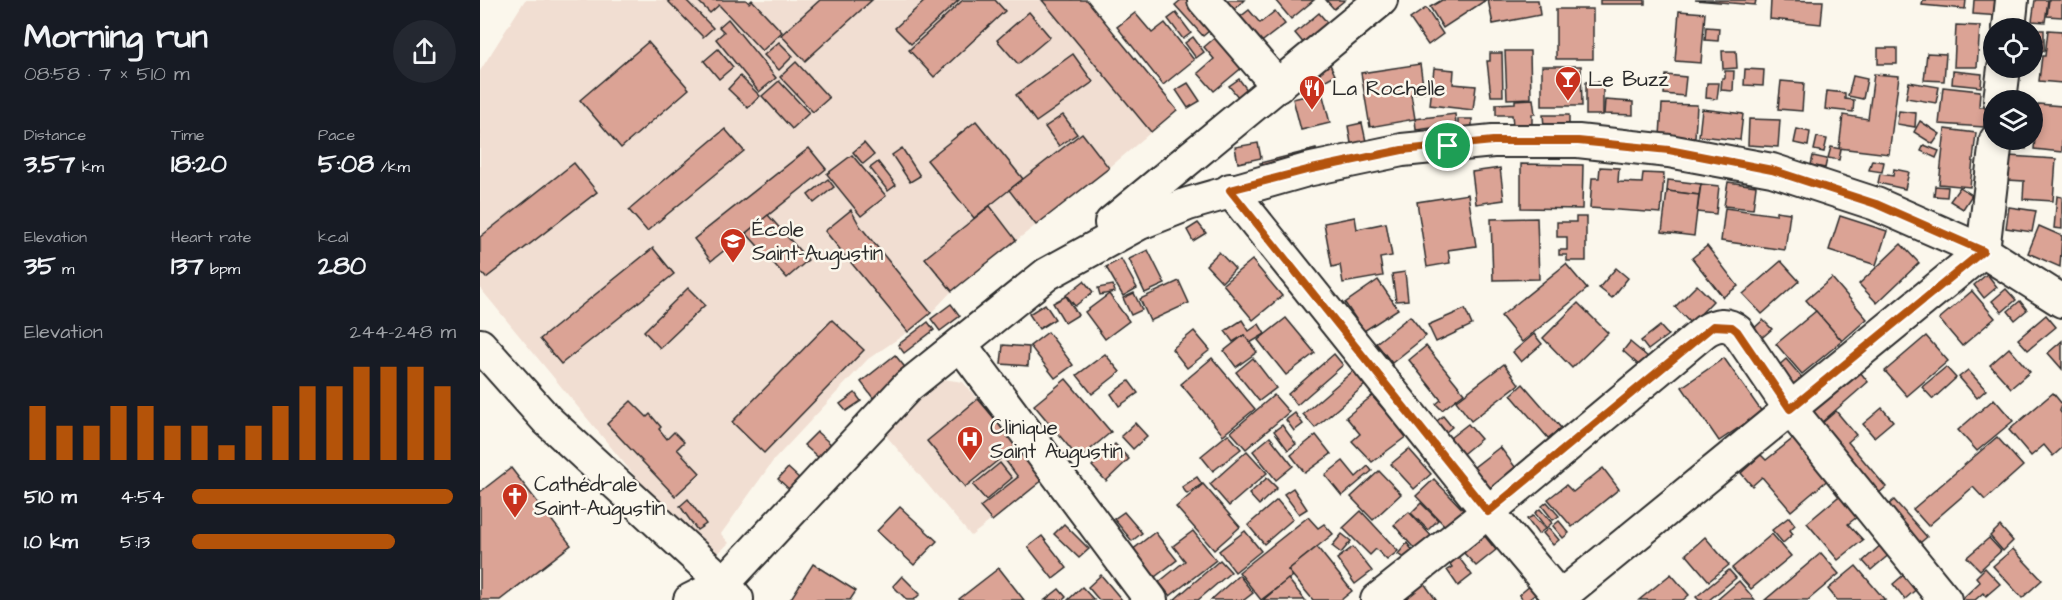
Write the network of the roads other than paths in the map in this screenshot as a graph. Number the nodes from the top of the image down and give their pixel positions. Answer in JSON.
{"nodes":[{"id":1,"x":1204,"y":0,"type":"edge"},
{"id":2,"x":1381,"y":0,"type":"edge"},
{"id":3,"x":2012,"y":0,"type":"edge"},
{"id":4,"x":2009,"y":18,"type":"edge"},
{"id":5,"x":1278,"y":86,"type":"junction"},
{"id":6,"x":1995,"y":150,"type":"edge"},
{"id":7,"x":1230,"y":190,"type":"junction"},
{"id":8,"x":1983,"y":251,"type":"junction"},
{"id":9,"x":1047,"y":274,"type":"junction"},
{"id":10,"x":2062,"y":301,"type":"edge"},
{"id":11,"x":480,"y":345,"type":"edge"},
{"id":12,"x":961,"y":345,"type":"junction"},
{"id":13,"x":1790,"y":409,"type":"junction"},
{"id":14,"x":1488,"y":512,"type":"junction"},
{"id":15,"x":726,"y":594,"type":"edge"},
{"id":16,"x":1561,"y":599,"type":"edge"},
{"id":17,"x":690,"y":600,"type":"edge"},
{"id":18,"x":1151,"y":600,"type":"edge"},
{"id":19,"x":1377,"y":600,"type":"edge"},
{"id":20,"x":1945,"y":600,"type":"edge"}],
"edges":[{"from":1,"to":5,"type":"street"},
{"from":2,"to":5,"type":"street"},
{"from":3,"to":4,"type":"street"},
{"from":5,"to":9,"type":"street"},
{"from":6,"to":8,"type":"street"},
{"from":7,"to":8,"type":"street"},
{"from":7,"to":9,"type":"street"},
{"from":7,"to":14,"type":"street"},
{"from":8,"to":10,"type":"street"},
{"from":8,"to":13,"type":"street"},
{"from":9,"to":12,"type":"street"},
{"from":11,"to":15,"type":"street"},
{"from":12,"to":15,"type":"street"},
{"from":12,"to":18,"type":"street"},
{"from":13,"to":14,"type":"street"},
{"from":13,"to":16,"type":"street"},
{"from":13,"to":20,"type":"street"},
{"from":14,"to":16,"type":"street"},
{"from":14,"to":19,"type":"street"},
{"from":15,"to":17,"type":"street"}]}
